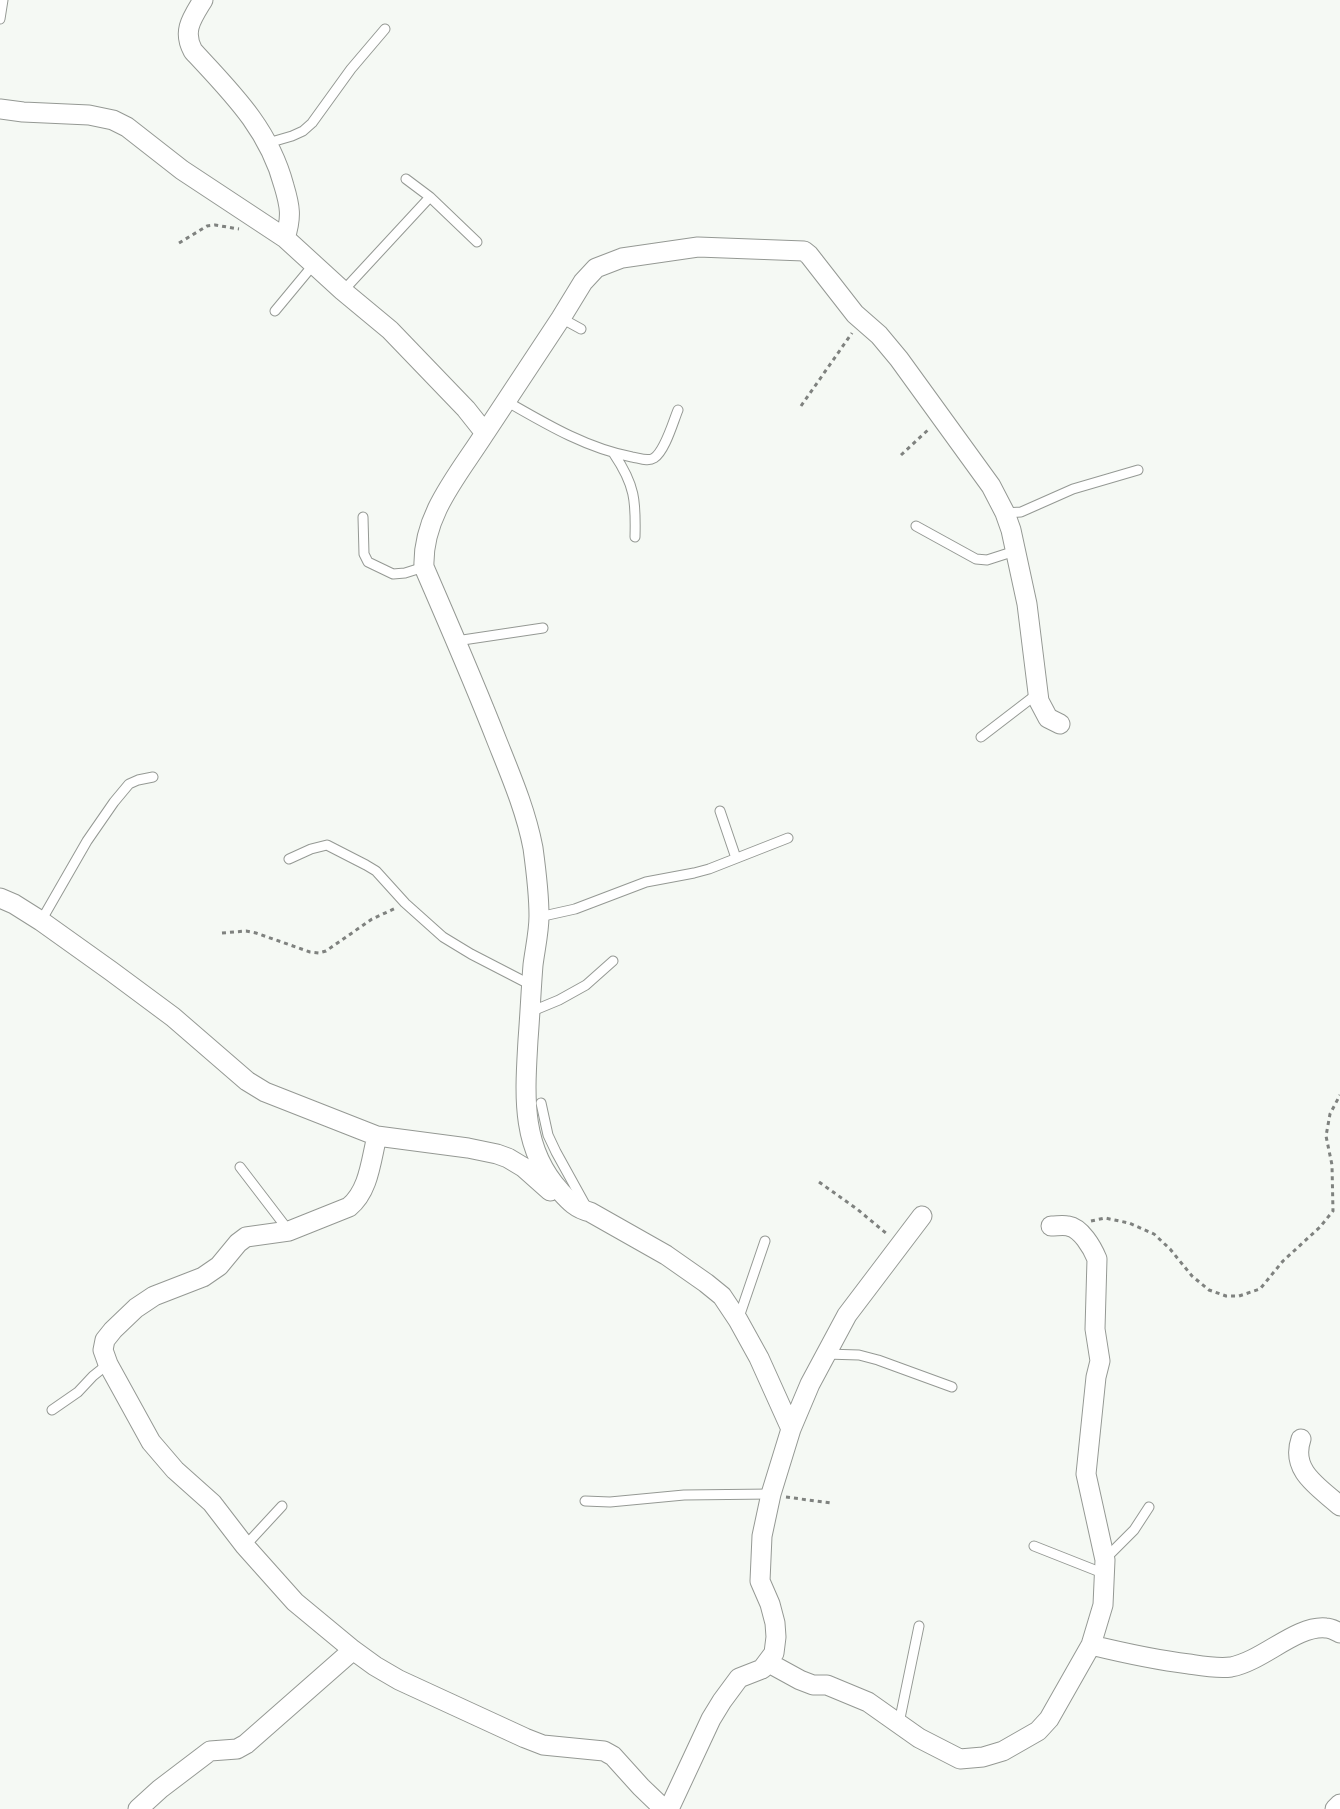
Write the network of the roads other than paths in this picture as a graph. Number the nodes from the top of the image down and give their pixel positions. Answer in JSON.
{"nodes":[{"id":1,"x":3,"y":0,"type":"edge"},
{"id":2,"x":203,"y":0,"type":"edge"},
{"id":3,"x":0,"y":19,"type":"edge"},
{"id":4,"x":385,"y":29,"type":"dead end"},
{"id":5,"x":0,"y":109,"type":"edge"},
{"id":6,"x":268,"y":143,"type":"junction"},
{"id":7,"x":406,"y":179,"type":"dead end"},
{"id":8,"x":430,"y":198,"type":"junction"},
{"id":9,"x":285,"y":238,"type":"junction"},
{"id":10,"x":478,"y":242,"type":"dead end"},
{"id":11,"x":314,"y":264,"type":"junction"},
{"id":12,"x":343,"y":291,"type":"junction"},
{"id":13,"x":275,"y":311,"type":"dead end"},
{"id":14,"x":561,"y":318,"type":"junction"},
{"id":15,"x":581,"y":329,"type":"dead end"},
{"id":16,"x":506,"y":401,"type":"junction"},
{"id":17,"x":678,"y":410,"type":"dead end"},
{"id":18,"x":484,"y":433,"type":"junction"},
{"id":19,"x":614,"y":454,"type":"junction"},
{"id":20,"x":1138,"y":470,"type":"dead end"},
{"id":21,"x":1005,"y":513,"type":"junction"},
{"id":22,"x":363,"y":517,"type":"dead end"},
{"id":23,"x":916,"y":526,"type":"dead end"},
{"id":24,"x":635,"y":537,"type":"dead end"},
{"id":25,"x":1015,"y":551,"type":"junction"},
{"id":26,"x":424,"y":567,"type":"junction"},
{"id":27,"x":543,"y":628,"type":"dead end"},
{"id":28,"x":456,"y":641,"type":"junction"},
{"id":29,"x":1037,"y":694,"type":"junction"},
{"id":30,"x":1060,"y":724,"type":"dead end"},
{"id":31,"x":981,"y":737,"type":"dead end"},
{"id":32,"x":153,"y":777,"type":"dead end"},
{"id":33,"x":720,"y":811,"type":"dead end"},
{"id":34,"x":788,"y":838,"type":"dead end"},
{"id":35,"x":289,"y":858,"type":"dead end"},
{"id":36,"x":736,"y":858,"type":"junction"},
{"id":37,"x":0,"y":898,"type":"edge"},
{"id":38,"x":539,"y":917,"type":"junction"},
{"id":39,"x":41,"y":921,"type":"junction"},
{"id":40,"x":613,"y":961,"type":"dead end"},
{"id":41,"x":531,"y":985,"type":"junction"},
{"id":42,"x":530,"y":1012,"type":"junction"},
{"id":43,"x":541,"y":1103,"type":"dead end"},
{"id":44,"x":376,"y":1136,"type":"junction"},
{"id":45,"x":240,"y":1166,"type":"dead end"},
{"id":46,"x":585,"y":1211,"type":"junction"},
{"id":47,"x":922,"y":1216,"type":"dead end"},
{"id":48,"x":1051,"y":1226,"type":"dead end"},
{"id":49,"x":289,"y":1231,"type":"junction"},
{"id":50,"x":765,"y":1240,"type":"dead end"},
{"id":51,"x":738,"y":1320,"type":"junction"},
{"id":52,"x":826,"y":1354,"type":"junction"},
{"id":53,"x":108,"y":1364,"type":"junction"},
{"id":54,"x":952,"y":1387,"type":"dead end"},
{"id":55,"x":52,"y":1410,"type":"dead end"},
{"id":56,"x":791,"y":1429,"type":"junction"},
{"id":57,"x":1301,"y":1439,"type":"dead end"},
{"id":58,"x":771,"y":1494,"type":"junction"},
{"id":59,"x":585,"y":1501,"type":"dead end"},
{"id":60,"x":282,"y":1506,"type":"dead end"},
{"id":61,"x":1340,"y":1506,"type":"edge"},
{"id":62,"x":1149,"y":1507,"type":"dead end"},
{"id":63,"x":245,"y":1546,"type":"junction"},
{"id":64,"x":1034,"y":1546,"type":"dead end"},
{"id":65,"x":1105,"y":1567,"type":"junction"},
{"id":66,"x":919,"y":1626,"type":"dead end"},
{"id":67,"x":1340,"y":1633,"type":"edge"},
{"id":68,"x":1091,"y":1645,"type":"junction"},
{"id":69,"x":353,"y":1650,"type":"junction"},
{"id":70,"x":762,"y":1669,"type":"junction"},
{"id":71,"x":899,"y":1723,"type":"junction"},
{"id":72,"x":1340,"y":1804,"type":"edge"},
{"id":73,"x":138,"y":1809,"type":"edge"},
{"id":74,"x":664,"y":1809,"type":"edge"},
{"id":75,"x":669,"y":1809,"type":"edge"},
{"id":76,"x":1335,"y":1809,"type":"edge"}],
"edges":[{"from":1,"to":3,"type":"lane"},
{"from":2,"to":6,"type":"street"},
{"from":4,"to":6,"type":"lane"},
{"from":5,"to":9,"type":"street"},
{"from":6,"to":9,"type":"street"},
{"from":7,"to":8,"type":"lane"},
{"from":8,"to":10,"type":"lane"},
{"from":8,"to":12,"type":"lane"},
{"from":9,"to":11,"type":"street"},
{"from":11,"to":12,"type":"street"},
{"from":11,"to":13,"type":"lane"},
{"from":12,"to":18,"type":"street"},
{"from":14,"to":15,"type":"lane"},
{"from":14,"to":16,"type":"street"},
{"from":14,"to":21,"type":"street"},
{"from":16,"to":18,"type":"street"},
{"from":16,"to":19,"type":"lane"},
{"from":17,"to":19,"type":"lane"},
{"from":18,"to":26,"type":"street"},
{"from":19,"to":24,"type":"lane"},
{"from":20,"to":21,"type":"lane"},
{"from":21,"to":25,"type":"street"},
{"from":22,"to":26,"type":"lane"},
{"from":23,"to":25,"type":"lane"},
{"from":25,"to":29,"type":"street"},
{"from":26,"to":28,"type":"street"},
{"from":27,"to":28,"type":"lane"},
{"from":28,"to":38,"type":"street"},
{"from":29,"to":30,"type":"street"},
{"from":29,"to":31,"type":"lane"},
{"from":32,"to":39,"type":"lane"},
{"from":33,"to":36,"type":"lane"},
{"from":34,"to":36,"type":"lane"},
{"from":35,"to":41,"type":"lane"},
{"from":36,"to":38,"type":"lane"},
{"from":37,"to":39,"type":"street"},
{"from":38,"to":41,"type":"street"},
{"from":39,"to":44,"type":"street"},
{"from":40,"to":42,"type":"lane"},
{"from":41,"to":42,"type":"street"},
{"from":42,"to":46,"type":"street"},
{"from":43,"to":46,"type":"lane"},
{"from":44,"to":46,"type":"street"},
{"from":44,"to":49,"type":"street"},
{"from":45,"to":49,"type":"lane"},
{"from":46,"to":51,"type":"street"},
{"from":47,"to":52,"type":"street"},
{"from":48,"to":65,"type":"street"},
{"from":49,"to":53,"type":"street"},
{"from":50,"to":51,"type":"lane"},
{"from":51,"to":56,"type":"street"},
{"from":52,"to":54,"type":"lane"},
{"from":52,"to":56,"type":"street"},
{"from":53,"to":55,"type":"lane"},
{"from":53,"to":63,"type":"street"},
{"from":56,"to":58,"type":"street"},
{"from":57,"to":61,"type":"street"},
{"from":58,"to":59,"type":"lane"},
{"from":58,"to":70,"type":"street"},
{"from":60,"to":63,"type":"lane"},
{"from":62,"to":65,"type":"lane"},
{"from":63,"to":69,"type":"street"},
{"from":64,"to":65,"type":"lane"},
{"from":65,"to":68,"type":"street"},
{"from":66,"to":71,"type":"lane"},
{"from":67,"to":68,"type":"street"},
{"from":68,"to":71,"type":"street"},
{"from":69,"to":73,"type":"street"},
{"from":69,"to":74,"type":"street"},
{"from":70,"to":71,"type":"street"},
{"from":70,"to":75,"type":"street"},
{"from":72,"to":76,"type":"street"}]}
